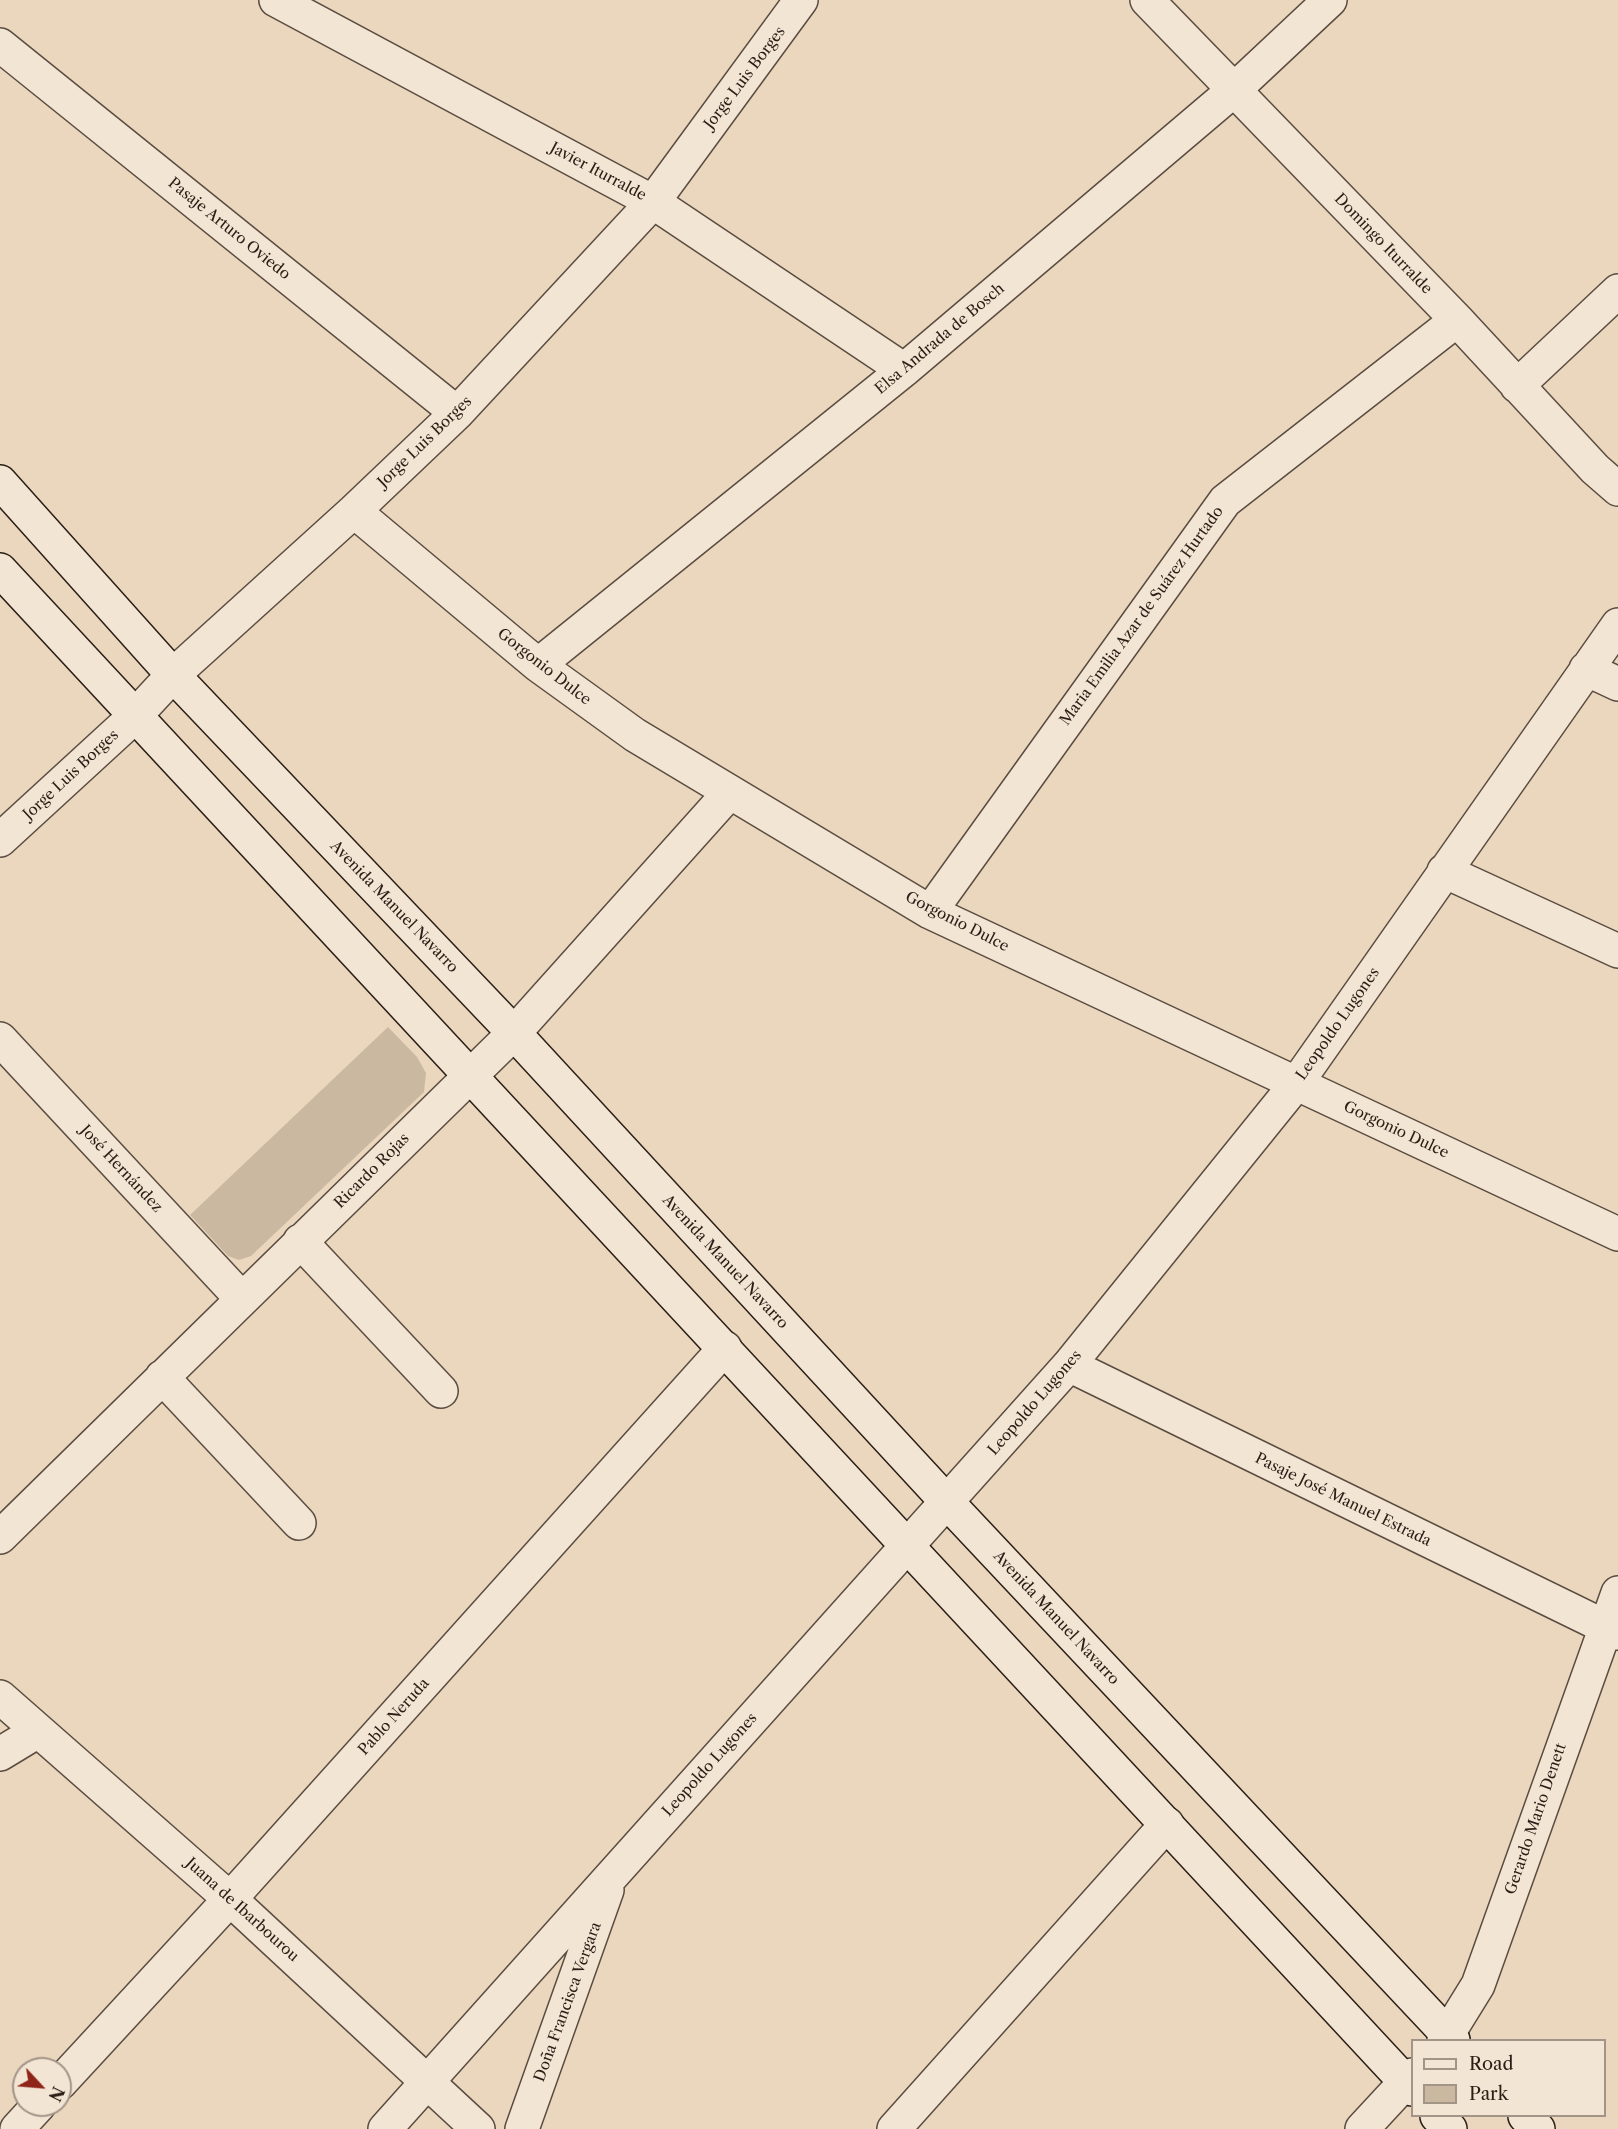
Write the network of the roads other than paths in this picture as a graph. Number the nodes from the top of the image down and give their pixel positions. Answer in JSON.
{"nodes":[{"id":1,"x":801,"y":0,"type":"edge"},
{"id":2,"x":1147,"y":0,"type":"edge"},
{"id":3,"x":1330,"y":0,"type":"edge"},
{"id":4,"x":293,"y":4,"type":"edge"},
{"id":5,"x":0,"y":45,"type":"edge"},
{"id":6,"x":1234,"y":90,"type":"junction"},
{"id":7,"x":653,"y":202,"type":"junction"},
{"id":8,"x":1618,"y":291,"type":"edge"},
{"id":9,"x":1457,"y":320,"type":"junction"},
{"id":10,"x":904,"y":370,"type":"junction"},
{"id":11,"x":1517,"y":386,"type":"junction"},
{"id":12,"x":457,"y":413,"type":"junction"},
{"id":13,"x":0,"y":482,"type":"edge"},
{"id":14,"x":1618,"y":489,"type":"edge"},
{"id":15,"x":354,"y":511,"type":"junction"},
{"id":16,"x":0,"y":570,"type":"edge"},
{"id":17,"x":1618,"y":624,"type":"edge"},
{"id":18,"x":538,"y":665,"type":"junction"},
{"id":19,"x":1586,"y":669,"type":"junction"},
{"id":20,"x":173,"y":675,"type":"junction"},
{"id":21,"x":1618,"y":684,"type":"edge"},
{"id":22,"x":134,"y":717,"type":"junction"},
{"id":23,"x":730,"y":792,"type":"junction"},
{"id":24,"x":0,"y":840,"type":"edge"},
{"id":25,"x":1444,"y":872,"type":"junction"},
{"id":26,"x":930,"y":912,"type":"junction"},
{"id":27,"x":1618,"y":951,"type":"edge"},
{"id":28,"x":514,"y":1033,"type":"junction"},
{"id":29,"x":0,"y":1039,"type":"edge"},
{"id":30,"x":470,"y":1074,"type":"junction"},
{"id":31,"x":1296,"y":1084,"type":"junction"},
{"id":32,"x":1618,"y":1234,"type":"edge"},
{"id":33,"x":300,"y":1241,"type":"junction"},
{"id":34,"x":242,"y":1299,"type":"junction"},
{"id":35,"x":725,"y":1348,"type":"junction"},
{"id":36,"x":1069,"y":1365,"type":"junction"},
{"id":37,"x":162,"y":1377,"type":"junction"},
{"id":38,"x":441,"y":1391,"type":"dead end"},
{"id":39,"x":947,"y":1502,"type":"junction"},
{"id":40,"x":299,"y":1523,"type":"dead end"},
{"id":41,"x":4,"y":1526,"type":"edge"},
{"id":42,"x":907,"y":1543,"type":"junction"},
{"id":43,"x":1618,"y":1593,"type":"edge"},
{"id":44,"x":1611,"y":1630,"type":"edge"},
{"id":45,"x":0,"y":1697,"type":"edge"},
{"id":46,"x":38,"y":1731,"type":"junction"},
{"id":47,"x":0,"y":1754,"type":"edge"},
{"id":48,"x":1167,"y":1824,"type":"junction"},
{"id":49,"x":613,"y":1874,"type":"junction"},
{"id":50,"x":230,"y":1899,"type":"junction"},
{"id":51,"x":1448,"y":2039,"type":"edge"},
{"id":52,"x":72,"y":2070,"type":"edge"},
{"id":53,"x":429,"y":2082,"type":"junction"},
{"id":54,"x":1410,"y":2082,"type":"edge"},
{"id":55,"x":28,"y":2117,"type":"edge"},
{"id":56,"x":1439,"y":2117,"type":"edge"},
{"id":57,"x":1527,"y":2117,"type":"edge"},
{"id":58,"x":17,"y":2129,"type":"edge"},
{"id":59,"x":386,"y":2129,"type":"edge"},
{"id":60,"x":478,"y":2129,"type":"edge"},
{"id":61,"x":522,"y":2129,"type":"edge"},
{"id":62,"x":894,"y":2129,"type":"edge"},
{"id":63,"x":1362,"y":2129,"type":"edge"},
{"id":64,"x":1450,"y":2129,"type":"edge"},
{"id":65,"x":1538,"y":2129,"type":"edge"}],
"edges":[{"from":1,"to":7,"type":"street","name":"Jorge Luis Borges"},
{"from":2,"to":6,"type":"street","name":"Domingo Iturralde"},
{"from":3,"to":6,"type":"street","name":"Elsa Andrada de Bosch"},
{"from":4,"to":7,"type":"street","name":"Javier Iturralde"},
{"from":5,"to":12,"type":"street","name":"Pasaje Arturo Oviedo"},
{"from":6,"to":9,"type":"street","name":"Domingo Iturralde"},
{"from":6,"to":10,"type":"street","name":"Elsa Andrada de Bosch"},
{"from":7,"to":10,"type":"street","name":"Javier Iturralde"},
{"from":7,"to":12,"type":"street","name":"Jorge Luis Borges"},
{"from":8,"to":11,"type":"street"},
{"from":9,"to":11,"type":"street","name":"Domingo Iturralde"},
{"from":9,"to":26,"type":"street","name":"Maria Emilia Azar de Suárez Hurtado"},
{"from":10,"to":18,"type":"street","name":"Elsa Andrada de Bosch"},
{"from":11,"to":14,"type":"street","name":"Domingo Iturralde"},
{"from":12,"to":15,"type":"street","name":"Jorge Luis Borges"},
{"from":13,"to":20,"type":"street","name":"Avenida Manuel Navarro"},
{"from":15,"to":18,"type":"street","name":"Gorgonio Dulce"},
{"from":15,"to":20,"type":"street","name":"Jorge Luis Borges"},
{"from":16,"to":22,"type":"street"},
{"from":17,"to":19,"type":"street","name":"Leopoldo Lugones"},
{"from":18,"to":23,"type":"street","name":"Gorgonio Dulce"},
{"from":19,"to":21,"type":"street"},
{"from":19,"to":25,"type":"street","name":"Leopoldo Lugones"},
{"from":20,"to":22,"type":"street","name":"Jorge Luis Borges"},
{"from":20,"to":28,"type":"street","name":"Avenida Manuel Navarro"},
{"from":22,"to":24,"type":"street","name":"Jorge Luis Borges"},
{"from":22,"to":30,"type":"street"},
{"from":23,"to":26,"type":"street","name":"Gorgonio Dulce"},
{"from":23,"to":28,"type":"street","name":"Ricardo Rojas"},
{"from":25,"to":27,"type":"street"},
{"from":25,"to":31,"type":"street","name":"Leopoldo Lugones"},
{"from":26,"to":31,"type":"street","name":"Gorgonio Dulce"},
{"from":28,"to":30,"type":"street","name":"Ricardo Rojas"},
{"from":28,"to":39,"type":"street","name":"Avenida Manuel Navarro"},
{"from":29,"to":34,"type":"street","name":"José Hernández"},
{"from":30,"to":33,"type":"street","name":"Ricardo Rojas"},
{"from":30,"to":35,"type":"street"},
{"from":31,"to":32,"type":"street","name":"Gorgonio Dulce"},
{"from":31,"to":36,"type":"street","name":"Leopoldo Lugones"},
{"from":33,"to":34,"type":"street","name":"Ricardo Rojas"},
{"from":33,"to":38,"type":"street"},
{"from":34,"to":37,"type":"street","name":"Ricardo Rojas"},
{"from":35,"to":42,"type":"street"},
{"from":35,"to":50,"type":"street","name":"Pablo Neruda"},
{"from":36,"to":39,"type":"street","name":"Leopoldo Lugones"},
{"from":36,"to":44,"type":"street","name":"Pasaje José Manuel Estrada"},
{"from":37,"to":40,"type":"street"},
{"from":37,"to":41,"type":"street","name":"Ricardo Rojas"},
{"from":39,"to":42,"type":"street","name":"Leopoldo Lugones"},
{"from":39,"to":51,"type":"street","name":"Avenida Manuel Navarro"},
{"from":42,"to":48,"type":"street"},
{"from":42,"to":49,"type":"street","name":"Leopoldo Lugones"},
{"from":43,"to":44,"type":"street","name":"Gerardo Mario Denett"},
{"from":44,"to":51,"type":"street","name":"Gerardo Mario Denett"},
{"from":45,"to":46,"type":"street","name":"Juana de Ibarbourou"},
{"from":46,"to":47,"type":"street"},
{"from":46,"to":50,"type":"street","name":"Juana de Ibarbourou"},
{"from":48,"to":54,"type":"street"},
{"from":48,"to":62,"type":"street"},
{"from":49,"to":53,"type":"street","name":"Leopoldo Lugones"},
{"from":49,"to":61,"type":"street","name":"Doña Francisca Vergara"},
{"from":50,"to":52,"type":"street","name":"Pablo Neruda"},
{"from":50,"to":53,"type":"street","name":"Juana de Ibarbourou"},
{"from":53,"to":59,"type":"street","name":"Leopoldo Lugones"},
{"from":53,"to":60,"type":"street","name":"Juana de Ibarbourou"},
{"from":54,"to":63,"type":"street"},
{"from":55,"to":58,"type":"street"},
{"from":56,"to":64,"type":"street"},
{"from":57,"to":65,"type":"street"}]}
